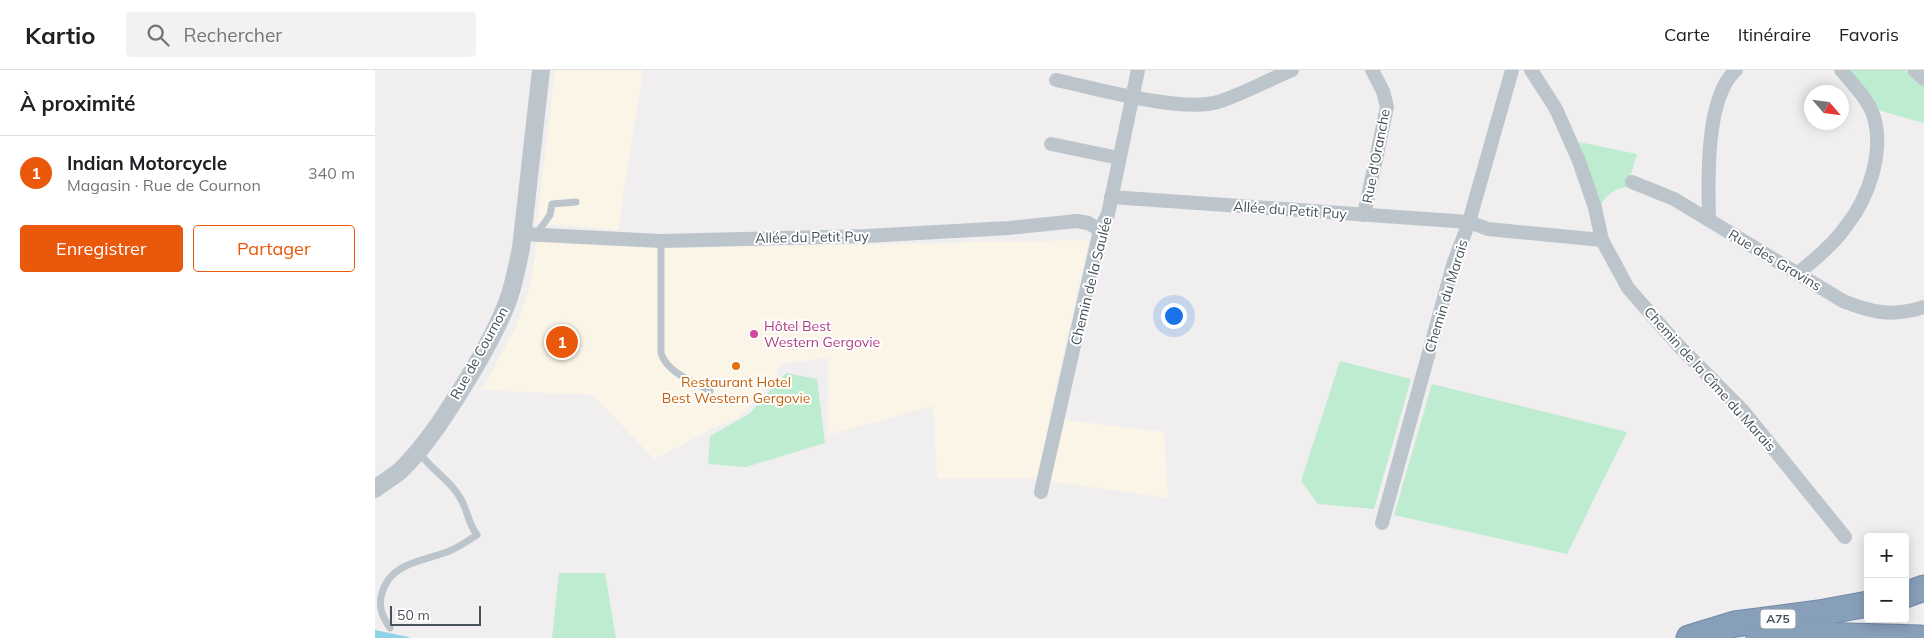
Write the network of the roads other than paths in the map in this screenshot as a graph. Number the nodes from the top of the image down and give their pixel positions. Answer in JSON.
{"nodes":[{"id":1,"x":541,"y":70,"type":"edge"},
{"id":2,"x":1138,"y":70,"type":"edge"},
{"id":3,"x":1292,"y":70,"type":"edge"},
{"id":4,"x":1372,"y":70,"type":"edge"},
{"id":5,"x":1512,"y":70,"type":"edge"},
{"id":6,"x":1531,"y":70,"type":"edge"},
{"id":7,"x":1736,"y":70,"type":"edge"},
{"id":8,"x":1841,"y":70,"type":"edge"},
{"id":9,"x":1914,"y":70,"type":"edge"},
{"id":10,"x":1924,"y":79,"type":"edge"},
{"id":11,"x":1056,"y":80,"type":"dead end"},
{"id":12,"x":1133,"y":96,"type":"junction"},
{"id":13,"x":1051,"y":144,"type":"dead end"},
{"id":14,"x":1119,"y":158,"type":"junction"},
{"id":15,"x":1632,"y":182,"type":"dead end"},
{"id":16,"x":1111,"y":197,"type":"junction"},
{"id":17,"x":576,"y":202,"type":"dead end"},
{"id":18,"x":1365,"y":215,"type":"junction"},
{"id":19,"x":1709,"y":220,"type":"junction"},
{"id":20,"x":1469,"y":222,"type":"junction"},
{"id":21,"x":1100,"y":230,"type":"junction"},
{"id":22,"x":529,"y":233,"type":"junction"},
{"id":23,"x":1602,"y":240,"type":"junction"},
{"id":24,"x":661,"y":241,"type":"junction"},
{"id":25,"x":1798,"y":273,"type":"junction"},
{"id":26,"x":1924,"y":307,"type":"edge"},
{"id":27,"x":710,"y":391,"type":"dead end"},
{"id":28,"x":418,"y":451,"type":"junction"},
{"id":29,"x":375,"y":489,"type":"edge"},
{"id":30,"x":1041,"y":492,"type":"dead end"},
{"id":31,"x":1382,"y":522,"type":"dead end"},
{"id":32,"x":1845,"y":537,"type":"dead end"},
{"id":33,"x":1924,"y":588,"type":"edge"},
{"id":34,"x":1909,"y":594,"type":"edge"},
{"id":35,"x":1864,"y":605,"type":"edge"},
{"id":36,"x":390,"y":628,"type":"dead end"},
{"id":37,"x":1689,"y":638,"type":"edge"},
{"id":38,"x":1759,"y":638,"type":"edge"},
{"id":39,"x":1920,"y":638,"type":"edge"}],
"edges":[{"from":1,"to":22,"type":"street","name":"Rue de Cournon"},
{"from":2,"to":12,"type":"street","name":"Chemin de la Saulée"},
{"from":3,"to":12,"type":"street"},
{"from":4,"to":18,"type":"street","name":"Rue d'Oranche"},
{"from":5,"to":20,"type":"street","name":"Chemin du Marais"},
{"from":6,"to":23,"type":"street","name":"Chemin de la Cîme du Marais"},
{"from":7,"to":19,"type":"street"},
{"from":8,"to":25,"type":"street"},
{"from":9,"to":10,"type":"street"},
{"from":11,"to":12,"type":"street"},
{"from":12,"to":14,"type":"street","name":"Chemin de la Saulée"},
{"from":13,"to":14,"type":"street"},
{"from":14,"to":16,"type":"street","name":"Chemin de la Saulée"},
{"from":15,"to":19,"type":"street","name":"Rue des Gravins"},
{"from":16,"to":18,"type":"street","name":"Allée du Petit Puy"},
{"from":16,"to":21,"type":"street","name":"Chemin de la Saulée"},
{"from":17,"to":22,"type":"lane"},
{"from":18,"to":20,"type":"street","name":"Allée du Petit Puy"},
{"from":19,"to":25,"type":"street","name":"Rue des Gravins"},
{"from":20,"to":23,"type":"street"},
{"from":20,"to":31,"type":"street","name":"Chemin du Marais"},
{"from":21,"to":24,"type":"street","name":"Allée du Petit Puy"},
{"from":21,"to":30,"type":"street","name":"Chemin de la Saulée"},
{"from":22,"to":24,"type":"street","name":"Allée du Petit Puy"},
{"from":22,"to":28,"type":"street","name":"Rue de Cournon"},
{"from":23,"to":32,"type":"street","name":"Chemin de la Cîme du Marais"},
{"from":24,"to":27,"type":"lane"},
{"from":25,"to":26,"type":"street","name":"Rue des Gravins"},
{"from":28,"to":29,"type":"street","name":"Rue de Cournon"},
{"from":28,"to":36,"type":"lane"},
{"from":33,"to":34,"type":"highway"},
{"from":35,"to":37,"type":"highway","number":"A75"},
{"from":38,"to":39,"type":"highway"}]}
